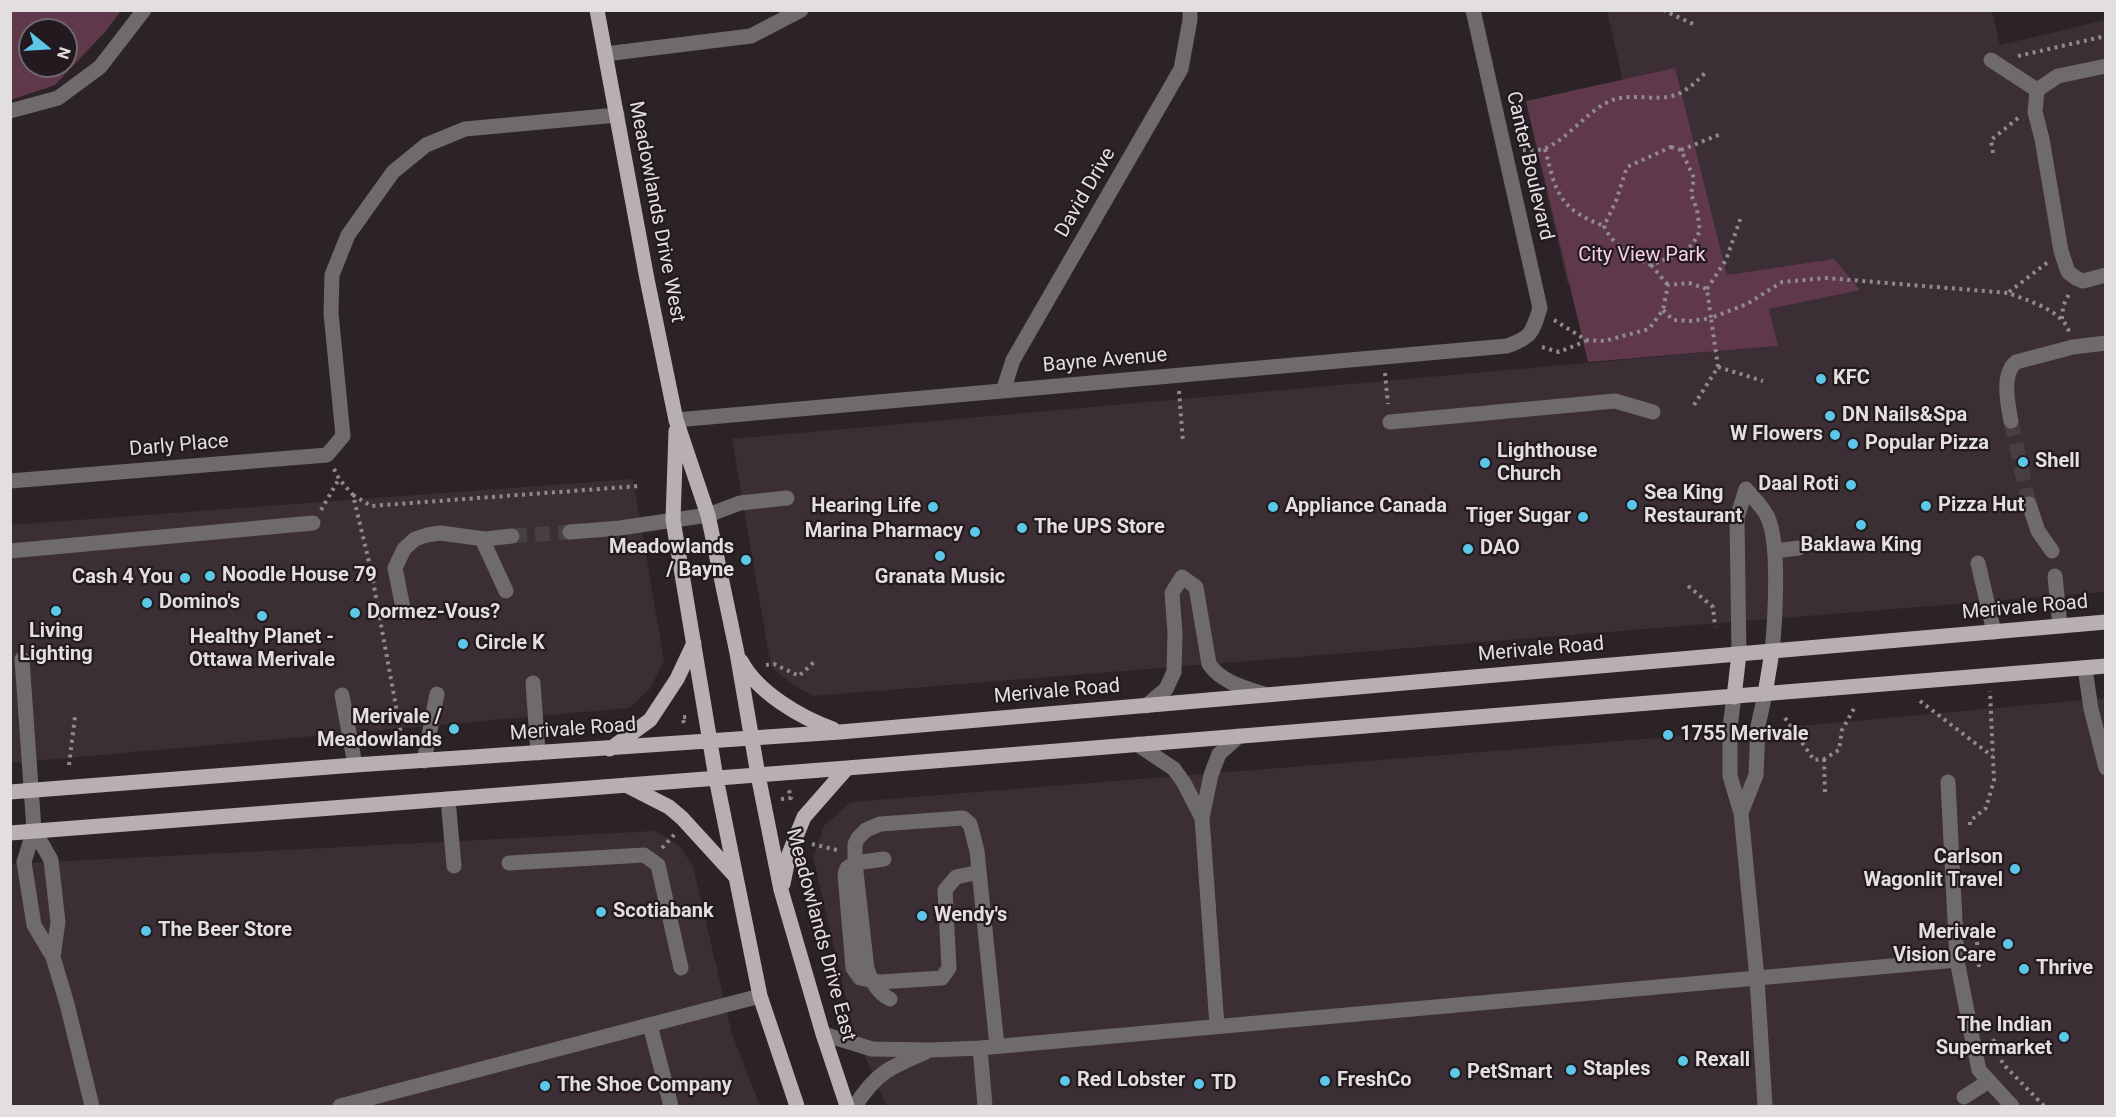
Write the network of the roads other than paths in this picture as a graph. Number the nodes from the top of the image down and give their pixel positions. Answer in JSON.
{"nodes":[{"id":1,"x":144,"y":10,"type":"edge"},
{"id":2,"x":597,"y":10,"type":"edge"},
{"id":3,"x":801,"y":10,"type":"edge"},
{"id":4,"x":1190,"y":10,"type":"edge"},
{"id":5,"x":1473,"y":10,"type":"edge"},
{"id":6,"x":605,"y":54,"type":"junction"},
{"id":7,"x":1996,"y":64,"type":"road end"},
{"id":8,"x":2106,"y":66,"type":"edge"},
{"id":9,"x":2037,"y":90,"type":"junction"},
{"id":10,"x":10,"y":111,"type":"edge"},
{"id":11,"x":617,"y":115,"type":"junction"},
{"id":12,"x":2106,"y":275,"type":"edge"},
{"id":13,"x":1529,"y":334,"type":"joint"},
{"id":14,"x":2106,"y":343,"type":"edge"},
{"id":15,"x":1003,"y":391,"type":"junction"},
{"id":16,"x":1653,"y":412,"type":"dead end"},
{"id":17,"x":676,"y":420,"type":"junction"},
{"id":18,"x":1390,"y":422,"type":"road end"},
{"id":19,"x":2011,"y":422,"type":"tunnel mouth"},
{"id":20,"x":10,"y":481,"type":"edge"},
{"id":21,"x":787,"y":498,"type":"dead end"},
{"id":22,"x":2028,"y":504,"type":"tunnel mouth"},
{"id":23,"x":708,"y":515,"type":"junction"},
{"id":24,"x":673,"y":520,"type":"junction"},
{"id":25,"x":314,"y":523,"type":"road end"},
{"id":26,"x":570,"y":532,"type":"tunnel mouth"},
{"id":27,"x":512,"y":536,"type":"tunnel mouth"},
{"id":28,"x":482,"y":539,"type":"junction"},
{"id":29,"x":1799,"y":548,"type":"dead end"},
{"id":30,"x":10,"y":551,"type":"edge"},
{"id":31,"x":1775,"y":551,"type":"junction"},
{"id":32,"x":2052,"y":551,"type":"dead end"},
{"id":33,"x":1978,"y":563,"type":"dead end"},
{"id":34,"x":2055,"y":576,"type":"dead end"},
{"id":35,"x":506,"y":591,"type":"dead end"},
{"id":36,"x":404,"y":613,"type":"dead end"},
{"id":37,"x":2106,"y":622,"type":"edge"},
{"id":38,"x":2060,"y":626,"type":"junction"},
{"id":39,"x":1994,"y":632,"type":"junction"},
{"id":40,"x":694,"y":643,"type":"junction"},
{"id":41,"x":1772,"y":652,"type":"junction"},
{"id":42,"x":737,"y":653,"type":"junction"},
{"id":43,"x":1739,"y":654,"type":"junction"},
{"id":44,"x":22,"y":659,"type":"dead end"},
{"id":45,"x":2106,"y":666,"type":"edge"},
{"id":46,"x":2085,"y":668,"type":"junction"},
{"id":47,"x":533,"y":683,"type":"dead end"},
{"id":48,"x":437,"y":694,"type":"dead end"},
{"id":49,"x":1765,"y":694,"type":"junction"},
{"id":50,"x":342,"y":695,"type":"dead end"},
{"id":51,"x":1267,"y":695,"type":"junction"},
{"id":52,"x":1734,"y":697,"type":"junction"},
{"id":53,"x":1146,"y":706,"type":"junction"},
{"id":54,"x":840,"y":732,"type":"junction"},
{"id":55,"x":1239,"y":736,"type":"junction"},
{"id":56,"x":752,"y":738,"type":"junction"},
{"id":57,"x":711,"y":741,"type":"junction"},
{"id":58,"x":1137,"y":744,"type":"junction"},
{"id":59,"x":610,"y":749,"type":"junction"},
{"id":60,"x":538,"y":753,"type":"junction"},
{"id":61,"x":424,"y":760,"type":"junction"},
{"id":62,"x":356,"y":765,"type":"junction"},
{"id":63,"x":847,"y":768,"type":"junction"},
{"id":64,"x":2106,"y":768,"type":"edge"},
{"id":65,"x":758,"y":775,"type":"junction"},
{"id":66,"x":716,"y":778,"type":"junction"},
{"id":67,"x":1948,"y":782,"type":"dead end"},
{"id":68,"x":626,"y":785,"type":"junction"},
{"id":69,"x":30,"y":789,"type":"junction"},
{"id":70,"x":10,"y":792,"type":"edge"},
{"id":71,"x":448,"y":799,"type":"junction"},
{"id":72,"x":1741,"y":813,"type":"junction"},
{"id":73,"x":1202,"y":818,"type":"junction"},
{"id":74,"x":34,"y":830,"type":"junction"},
{"id":75,"x":10,"y":833,"type":"edge"},
{"id":76,"x":855,"y":858,"type":"junction"},
{"id":77,"x":884,"y":859,"type":"dead end"},
{"id":78,"x":509,"y":863,"type":"dead end"},
{"id":79,"x":454,"y":866,"type":"dead end"},
{"id":80,"x":979,"y":872,"type":"junction"},
{"id":81,"x":735,"y":877,"type":"junction"},
{"id":82,"x":781,"y":890,"type":"junction"},
{"id":83,"x":53,"y":957,"type":"junction"},
{"id":84,"x":1957,"y":960,"type":"junction"},
{"id":85,"x":681,"y":968,"type":"dead end"},
{"id":86,"x":1757,"y":978,"type":"junction"},
{"id":87,"x":872,"y":980,"type":"junction"},
{"id":88,"x":760,"y":996,"type":"junction"},
{"id":89,"x":890,"y":999,"type":"dead end"},
{"id":90,"x":650,"y":1025,"type":"junction"},
{"id":91,"x":1217,"y":1026,"type":"junction"},
{"id":92,"x":823,"y":1034,"type":"junction"},
{"id":93,"x":997,"y":1046,"type":"junction"},
{"id":94,"x":980,"y":1048,"type":"junction"},
{"id":95,"x":931,"y":1050,"type":"junction"},
{"id":96,"x":1989,"y":1082,"type":"junction"},
{"id":97,"x":1964,"y":1097,"type":"dead end"},
{"id":98,"x":92,"y":1107,"type":"edge"},
{"id":99,"x":340,"y":1107,"type":"edge"},
{"id":100,"x":671,"y":1107,"type":"edge"},
{"id":101,"x":797,"y":1107,"type":"edge"},
{"id":102,"x":847,"y":1107,"type":"edge"},
{"id":103,"x":855,"y":1107,"type":"edge"},
{"id":104,"x":985,"y":1107,"type":"edge"},
{"id":105,"x":1765,"y":1107,"type":"edge"},
{"id":106,"x":2012,"y":1107,"type":"edge"}],
"edges":[{"from":1,"to":10,"type":"street"},
{"from":2,"to":6,"type":"main road","name":"Meadowlands Drive West"},
{"from":3,"to":6,"type":"street"},
{"from":4,"to":15,"type":"street","name":"David Drive"},
{"from":5,"to":13,"type":"street","name":"Canter Boulevard"},
{"from":6,"to":11,"type":"main road","name":"Meadowlands Drive West"},
{"from":7,"to":9,"type":"street"},
{"from":8,"to":9,"type":"street"},
{"from":9,"to":12,"type":"street"},
{"from":11,"to":17,"type":"main road","name":"Meadowlands Drive West"},
{"from":11,"to":20,"type":"street","name":"Darly Place"},
{"from":13,"to":15,"type":"street","name":"Bayne Avenue"},
{"from":14,"to":19,"type":"street"},
{"from":15,"to":17,"type":"street","name":"Bayne Avenue"},
{"from":16,"to":18,"type":"street"},
{"from":17,"to":23,"type":"main road","name":"Meadowlands Drive West"},
{"from":17,"to":24,"type":"main road","name":"Meadowlands Drive West"},
{"from":21,"to":23,"type":"street"},
{"from":22,"to":32,"type":"street"},
{"from":23,"to":24,"type":"street"},
{"from":23,"to":42,"type":"main road","name":"Meadowlands Drive West"},
{"from":24,"to":26,"type":"street"},
{"from":24,"to":40,"type":"main road","name":"Meadowlands Drive West"},
{"from":25,"to":30,"type":"street"},
{"from":27,"to":28,"type":"street"},
{"from":28,"to":35,"type":"street"},
{"from":28,"to":36,"type":"street"},
{"from":29,"to":31,"type":"street"},
{"from":31,"to":41,"type":"street"},
{"from":31,"to":43,"type":"street"},
{"from":33,"to":39,"type":"street"},
{"from":34,"to":38,"type":"street"},
{"from":37,"to":38,"type":"main road","name":"Merivale Road"},
{"from":38,"to":39,"type":"main road","name":"Merivale Road"},
{"from":39,"to":41,"type":"main road","name":"Merivale Road"},
{"from":40,"to":57,"type":"main road","name":"Meadowlands Drive West"},
{"from":40,"to":59,"type":"main road"},
{"from":41,"to":43,"type":"main road","name":"Merivale Road"},
{"from":41,"to":49,"type":"main road"},
{"from":42,"to":54,"type":"main road"},
{"from":42,"to":56,"type":"main road","name":"Meadowlands Drive West"},
{"from":43,"to":51,"type":"main road","name":"Merivale Road"},
{"from":43,"to":52,"type":"main road"},
{"from":44,"to":69,"type":"street"},
{"from":45,"to":46,"type":"main road"},
{"from":46,"to":49,"type":"main road"},
{"from":46,"to":64,"type":"street"},
{"from":47,"to":60,"type":"street"},
{"from":48,"to":61,"type":"street"},
{"from":49,"to":52,"type":"main road"},
{"from":49,"to":72,"type":"street"},
{"from":50,"to":62,"type":"street"},
{"from":51,"to":53,"type":"main road","name":"Merivale Road"},
{"from":51,"to":53,"type":"street"},
{"from":52,"to":55,"type":"main road"},
{"from":52,"to":72,"type":"street"},
{"from":53,"to":54,"type":"main road","name":"Merivale Road"},
{"from":54,"to":56,"type":"main road","name":"Merivale Road"},
{"from":55,"to":58,"type":"main road"},
{"from":55,"to":73,"type":"street"},
{"from":56,"to":57,"type":"main road","name":"Merivale Road"},
{"from":56,"to":65,"type":"main road","name":"Meadowlands Drive East"},
{"from":57,"to":59,"type":"main road","name":"Merivale Road"},
{"from":57,"to":66,"type":"main road"},
{"from":58,"to":63,"type":"main road"},
{"from":58,"to":73,"type":"street"},
{"from":59,"to":60,"type":"main road","name":"Merivale Road"},
{"from":60,"to":61,"type":"main road","name":"Merivale Road"},
{"from":61,"to":62,"type":"main road","name":"Merivale Road"},
{"from":62,"to":69,"type":"main road","name":"Merivale Road"},
{"from":63,"to":65,"type":"main road"},
{"from":63,"to":82,"type":"main road"},
{"from":65,"to":66,"type":"main road"},
{"from":65,"to":82,"type":"main road","name":"Meadowlands Drive East"},
{"from":66,"to":68,"type":"main road"},
{"from":66,"to":81,"type":"main road"},
{"from":67,"to":84,"type":"street"},
{"from":68,"to":71,"type":"main road"},
{"from":68,"to":81,"type":"main road"},
{"from":69,"to":70,"type":"main road","name":"Merivale Road"},
{"from":69,"to":74,"type":"street"},
{"from":71,"to":74,"type":"main road"},
{"from":71,"to":79,"type":"street"},
{"from":72,"to":86,"type":"street"},
{"from":73,"to":91,"type":"street"},
{"from":74,"to":75,"type":"main road"},
{"from":74,"to":83,"type":"street"},
{"from":74,"to":83,"type":"street"},
{"from":76,"to":77,"type":"street"},
{"from":76,"to":80,"type":"street"},
{"from":76,"to":87,"type":"street"},
{"from":78,"to":85,"type":"street"},
{"from":80,"to":87,"type":"street"},
{"from":80,"to":93,"type":"street"},
{"from":81,"to":88,"type":"main road"},
{"from":82,"to":92,"type":"main road","name":"Meadowlands Drive East"},
{"from":83,"to":98,"type":"street"},
{"from":84,"to":86,"type":"street"},
{"from":84,"to":96,"type":"street"},
{"from":86,"to":91,"type":"street"},
{"from":86,"to":105,"type":"street"},
{"from":87,"to":89,"type":"street"},
{"from":88,"to":90,"type":"street"},
{"from":88,"to":101,"type":"main road"},
{"from":90,"to":99,"type":"street"},
{"from":90,"to":100,"type":"street"},
{"from":91,"to":93,"type":"street"},
{"from":92,"to":95,"type":"street"},
{"from":92,"to":102,"type":"main road","name":"Meadowlands Drive East"},
{"from":93,"to":94,"type":"street"},
{"from":94,"to":95,"type":"street"},
{"from":94,"to":104,"type":"street"},
{"from":95,"to":103,"type":"street"},
{"from":96,"to":97,"type":"street"},
{"from":96,"to":106,"type":"street"}]}
